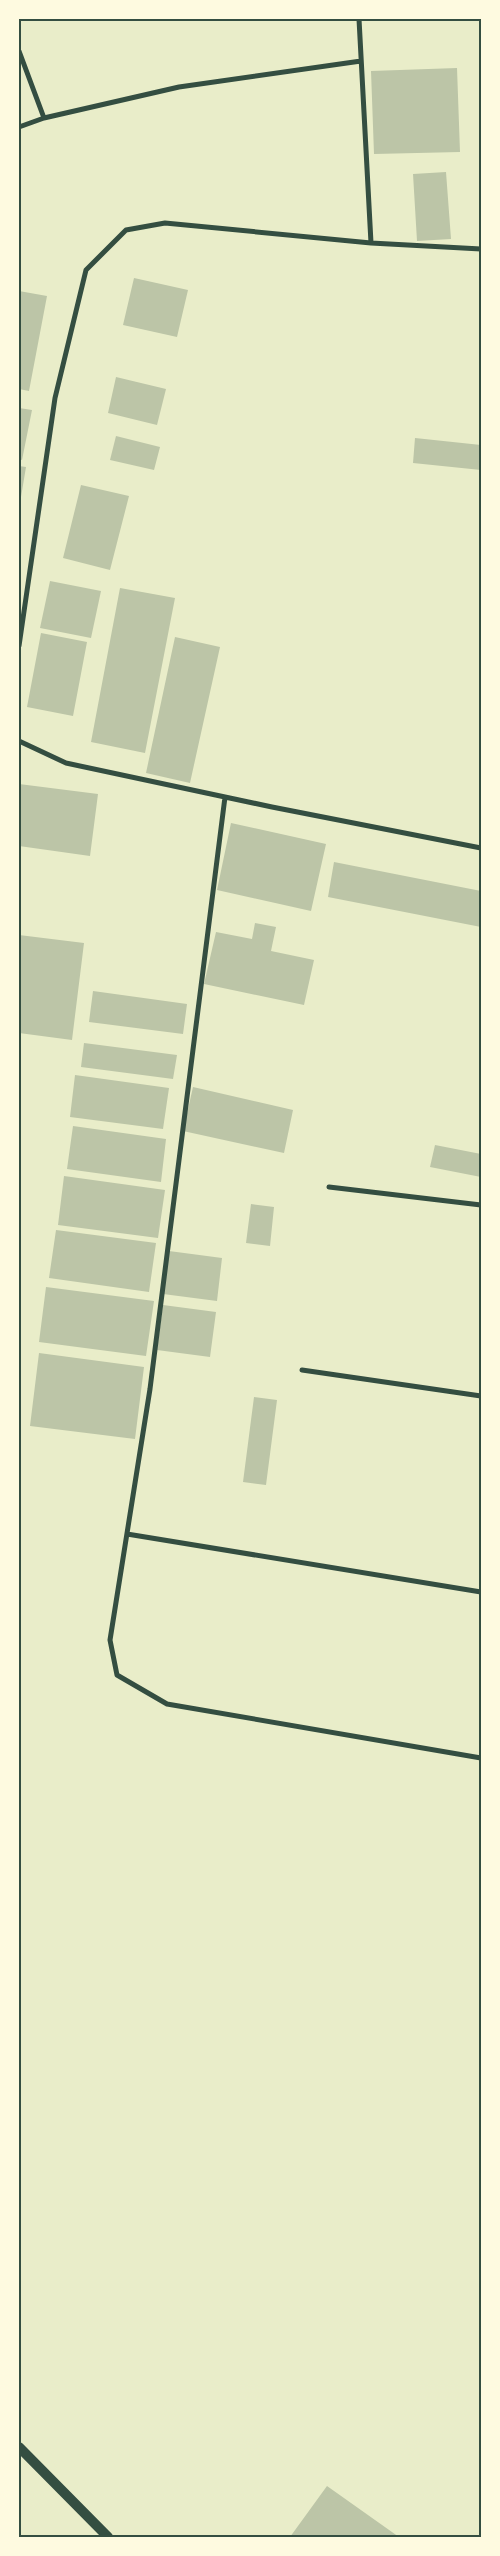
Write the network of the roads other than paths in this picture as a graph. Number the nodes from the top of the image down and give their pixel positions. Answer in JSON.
{"nodes":[{"id":1,"x":359,"y":19,"type":"edge"},
{"id":2,"x":19,"y":52,"type":"edge"},
{"id":3,"x":361,"y":60,"type":"junction"},
{"id":4,"x":44,"y":118,"type":"junction"},
{"id":5,"x":19,"y":128,"type":"edge"},
{"id":6,"x":371,"y":243,"type":"junction"},
{"id":7,"x":481,"y":249,"type":"edge"},
{"id":8,"x":19,"y":646,"type":"edge"},
{"id":9,"x":19,"y":742,"type":"edge"},
{"id":10,"x":225,"y":798,"type":"junction"},
{"id":11,"x":481,"y":848,"type":"edge"},
{"id":12,"x":329,"y":1187,"type":"dead end"},
{"id":13,"x":481,"y":1205,"type":"edge"},
{"id":14,"x":302,"y":1370,"type":"dead end"},
{"id":15,"x":481,"y":1396,"type":"edge"},
{"id":16,"x":128,"y":1534,"type":"junction"},
{"id":17,"x":481,"y":1592,"type":"edge"},
{"id":18,"x":481,"y":1758,"type":"edge"},
{"id":19,"x":19,"y":2447,"type":"edge"},
{"id":20,"x":108,"y":2537,"type":"edge"}],
"edges":[{"from":1,"to":3,"type":"street"},
{"from":2,"to":4,"type":"street"},
{"from":3,"to":4,"type":"street"},
{"from":3,"to":6,"type":"street"},
{"from":4,"to":5,"type":"street"},
{"from":6,"to":7,"type":"street"},
{"from":6,"to":8,"type":"street"},
{"from":9,"to":10,"type":"street"},
{"from":10,"to":11,"type":"street"},
{"from":10,"to":16,"type":"street"},
{"from":12,"to":13,"type":"street"},
{"from":14,"to":15,"type":"street"},
{"from":16,"to":17,"type":"street"},
{"from":16,"to":18,"type":"street"},
{"from":19,"to":20,"type":"main road"}]}
